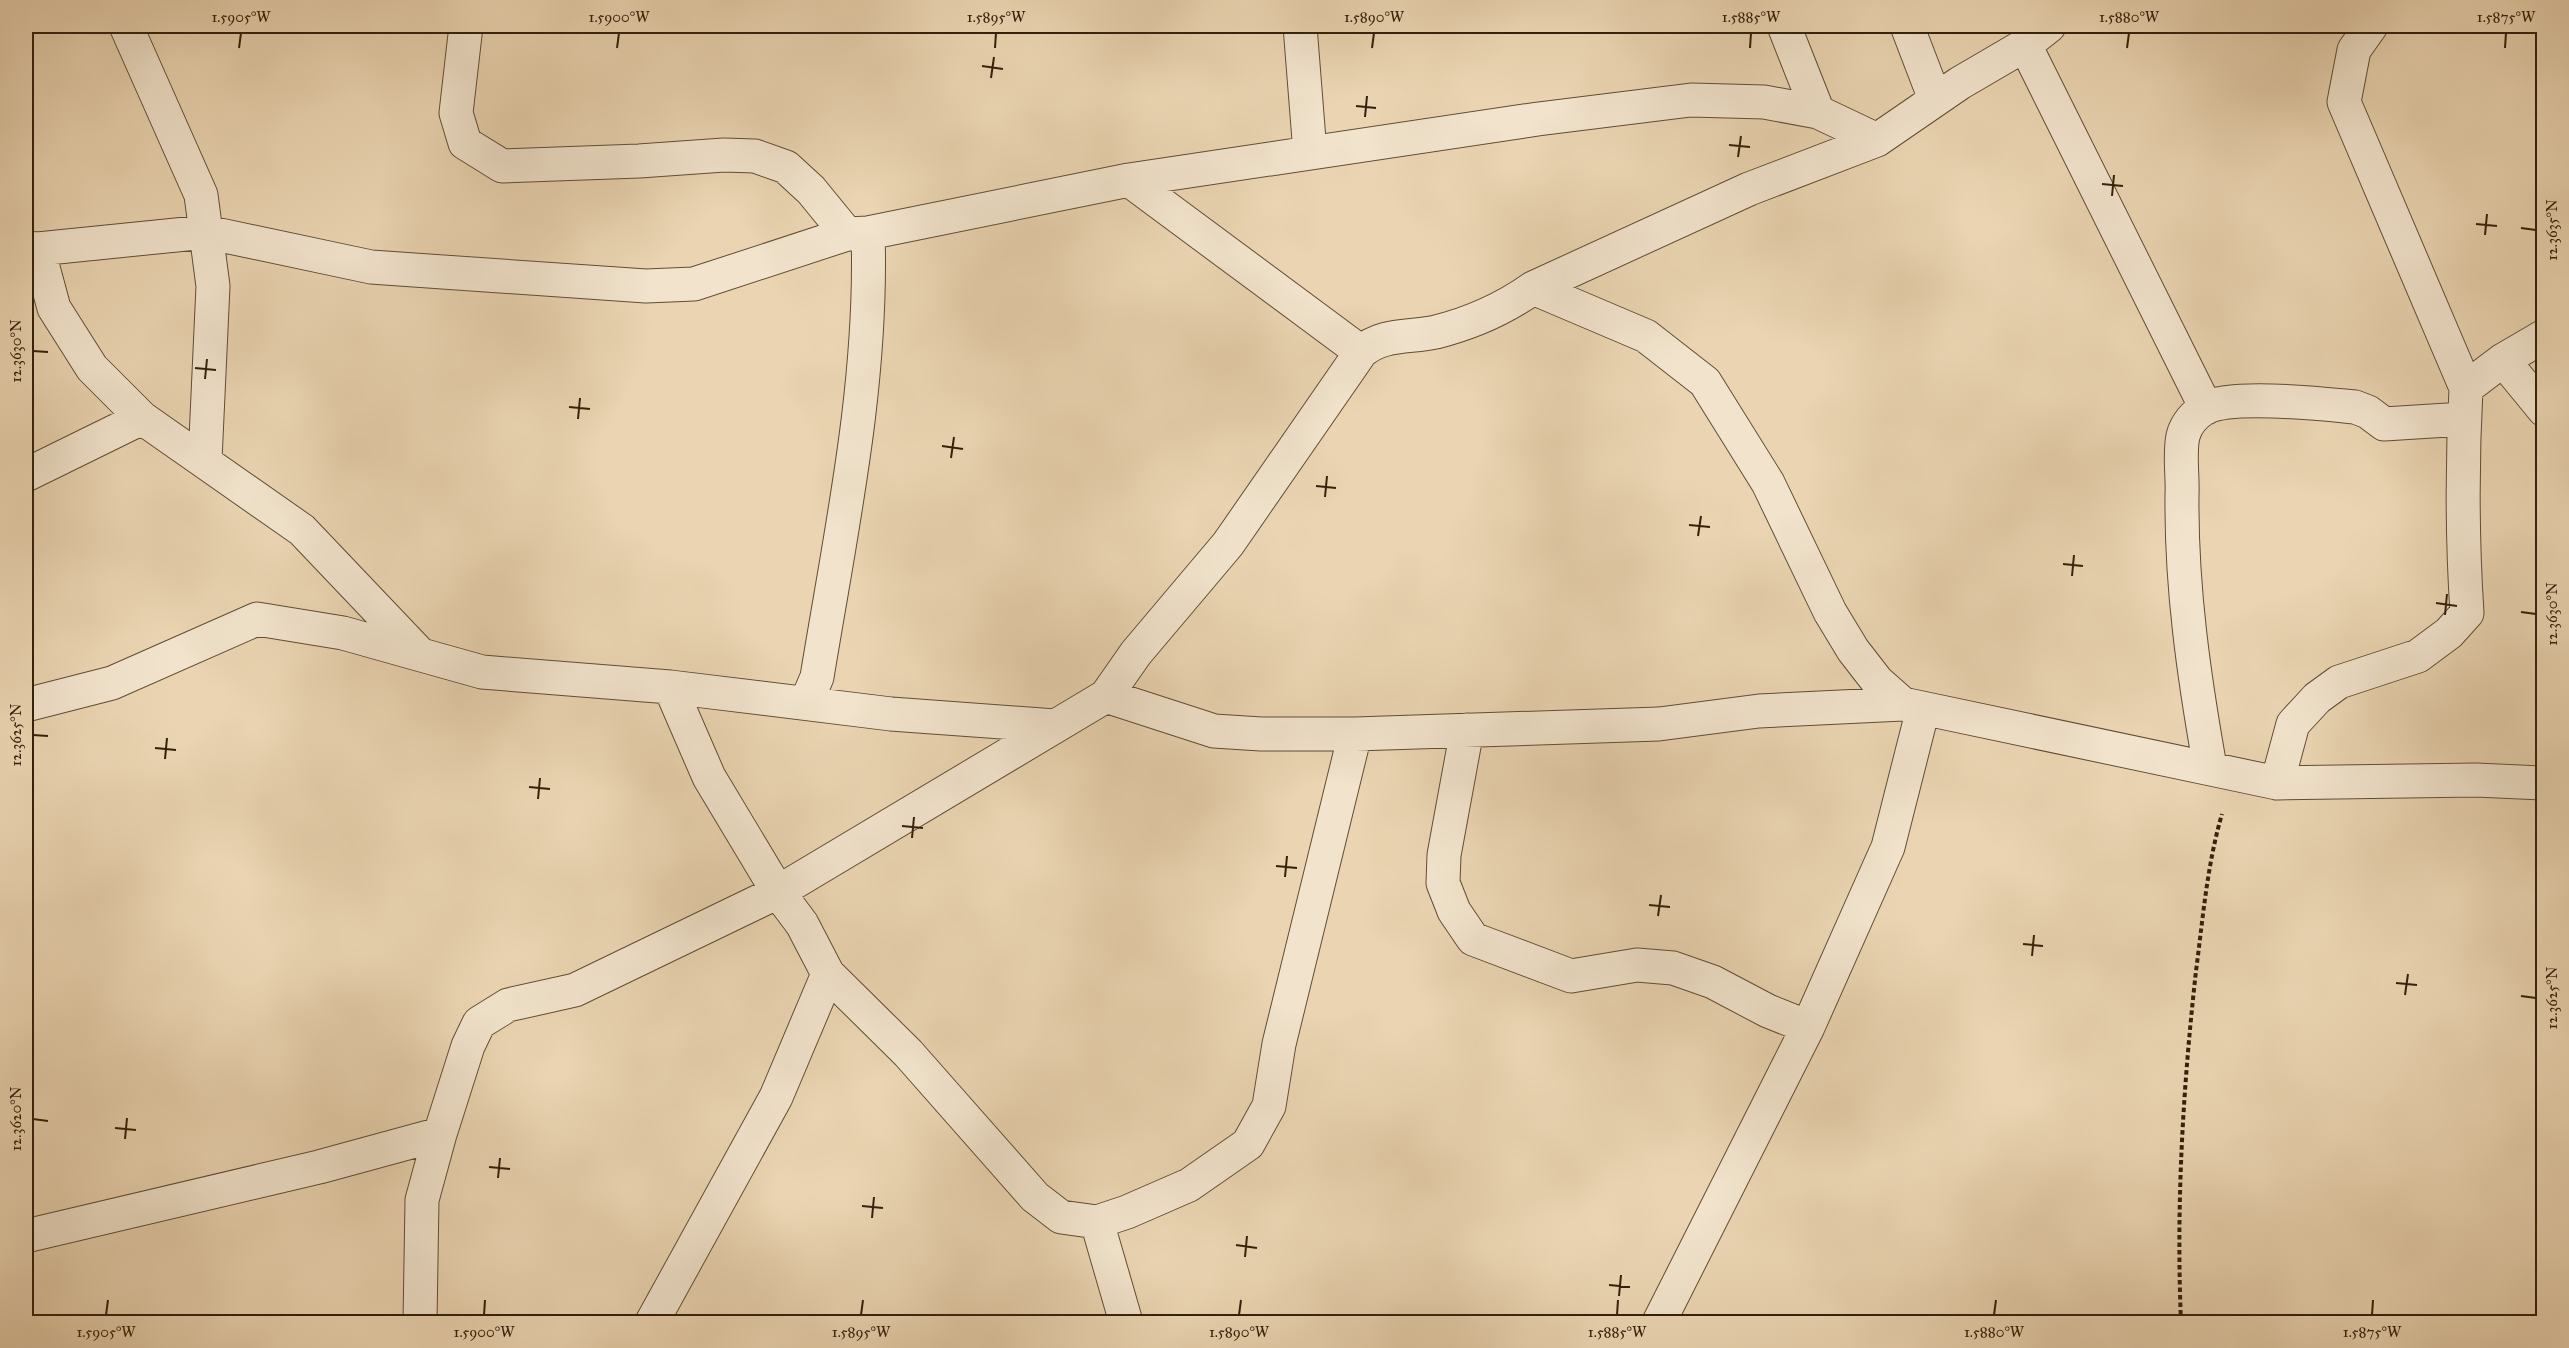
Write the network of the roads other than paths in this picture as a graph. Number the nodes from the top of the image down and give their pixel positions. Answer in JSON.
{"nodes":[{"id":1,"x":126,"y":26,"type":"edge"},
{"id":2,"x":466,"y":26,"type":"edge"},
{"id":3,"x":1300,"y":26,"type":"edge"},
{"id":4,"x":1784,"y":26,"type":"edge"},
{"id":5,"x":1907,"y":26,"type":"edge"},
{"id":6,"x":2371,"y":26,"type":"edge"},
{"id":7,"x":2037,"y":35,"type":"edge"},
{"id":8,"x":1935,"y":99,"type":"junction"},
{"id":9,"x":1818,"y":112,"type":"junction"},
{"id":10,"x":1877,"y":140,"type":"junction"},
{"id":11,"x":1310,"y":153,"type":"junction"},
{"id":12,"x":1129,"y":180,"type":"junction"},
{"id":13,"x":206,"y":232,"type":"junction"},
{"id":14,"x":858,"y":234,"type":"junction"},
{"id":15,"x":32,"y":248,"type":"edge"},
{"id":16,"x":1533,"y":288,"type":"junction"},
{"id":17,"x":2544,"y":336,"type":"edge"},
{"id":18,"x":1361,"y":352,"type":"junction"},
{"id":19,"x":2503,"y":360,"type":"junction"},
{"id":20,"x":2465,"y":404,"type":"junction"},
{"id":21,"x":2206,"y":408,"type":"junction"},
{"id":22,"x":2544,"y":410,"type":"edge"},
{"id":23,"x":142,"y":418,"type":"junction"},
{"id":24,"x":205,"y":460,"type":"junction"},
{"id":25,"x":26,"y":475,"type":"edge"},
{"id":26,"x":420,"y":654,"type":"junction"},
{"id":27,"x":670,"y":687,"type":"junction"},
{"id":28,"x":1106,"y":696,"type":"junction"},
{"id":29,"x":806,"y":703,"type":"junction"},
{"id":30,"x":26,"y":705,"type":"edge"},
{"id":31,"x":1913,"y":707,"type":"junction"},
{"id":32,"x":1055,"y":726,"type":"junction"},
{"id":33,"x":1467,"y":730,"type":"junction"},
{"id":34,"x":1355,"y":734,"type":"junction"},
{"id":35,"x":2222,"y":770,"type":"junction"},
{"id":36,"x":2277,"y":783,"type":"junction"},
{"id":37,"x":2544,"y":783,"type":"edge"},
{"id":38,"x":778,"y":892,"type":"junction"},
{"id":39,"x":828,"y":974,"type":"junction"},
{"id":40,"x":1808,"y":1028,"type":"junction"},
{"id":41,"x":440,"y":1134,"type":"junction"},
{"id":42,"x":1097,"y":1222,"type":"junction"},
{"id":43,"x":26,"y":1236,"type":"edge"},
{"id":44,"x":420,"y":1323,"type":"edge"},
{"id":45,"x":652,"y":1323,"type":"edge"},
{"id":46,"x":1126,"y":1323,"type":"edge"},
{"id":47,"x":1659,"y":1323,"type":"edge"}],
"edges":[{"from":1,"to":13,"type":"street"},
{"from":2,"to":14,"type":"street"},
{"from":3,"to":11,"type":"street"},
{"from":4,"to":9,"type":"street"},
{"from":5,"to":8,"type":"street"},
{"from":6,"to":20,"type":"street"},
{"from":7,"to":8,"type":"street"},
{"from":7,"to":21,"type":"street"},
{"from":8,"to":10,"type":"street"},
{"from":9,"to":10,"type":"street"},
{"from":9,"to":11,"type":"street"},
{"from":10,"to":16,"type":"street"},
{"from":11,"to":12,"type":"street"},
{"from":12,"to":14,"type":"street"},
{"from":12,"to":18,"type":"street"},
{"from":13,"to":14,"type":"street"},
{"from":13,"to":15,"type":"street"},
{"from":13,"to":24,"type":"street"},
{"from":14,"to":29,"type":"street"},
{"from":15,"to":23,"type":"street"},
{"from":16,"to":18,"type":"street"},
{"from":16,"to":31,"type":"street"},
{"from":17,"to":19,"type":"street"},
{"from":18,"to":28,"type":"street"},
{"from":19,"to":20,"type":"street"},
{"from":19,"to":22,"type":"street"},
{"from":20,"to":21,"type":"street"},
{"from":20,"to":36,"type":"street"},
{"from":21,"to":35,"type":"street"},
{"from":23,"to":24,"type":"street"},
{"from":23,"to":25,"type":"street"},
{"from":24,"to":26,"type":"street"},
{"from":26,"to":27,"type":"street"},
{"from":26,"to":30,"type":"street"},
{"from":27,"to":29,"type":"street"},
{"from":27,"to":38,"type":"street"},
{"from":28,"to":32,"type":"street"},
{"from":28,"to":34,"type":"street"},
{"from":29,"to":32,"type":"street"},
{"from":31,"to":33,"type":"street"},
{"from":31,"to":35,"type":"street"},
{"from":31,"to":40,"type":"street"},
{"from":32,"to":38,"type":"street"},
{"from":33,"to":34,"type":"street"},
{"from":33,"to":40,"type":"street"},
{"from":34,"to":42,"type":"street"},
{"from":35,"to":36,"type":"street"},
{"from":36,"to":37,"type":"street"},
{"from":38,"to":39,"type":"street"},
{"from":38,"to":41,"type":"street"},
{"from":39,"to":42,"type":"street"},
{"from":39,"to":45,"type":"street"},
{"from":40,"to":47,"type":"street"},
{"from":41,"to":43,"type":"street"},
{"from":41,"to":44,"type":"street"},
{"from":42,"to":46,"type":"street"}]}
